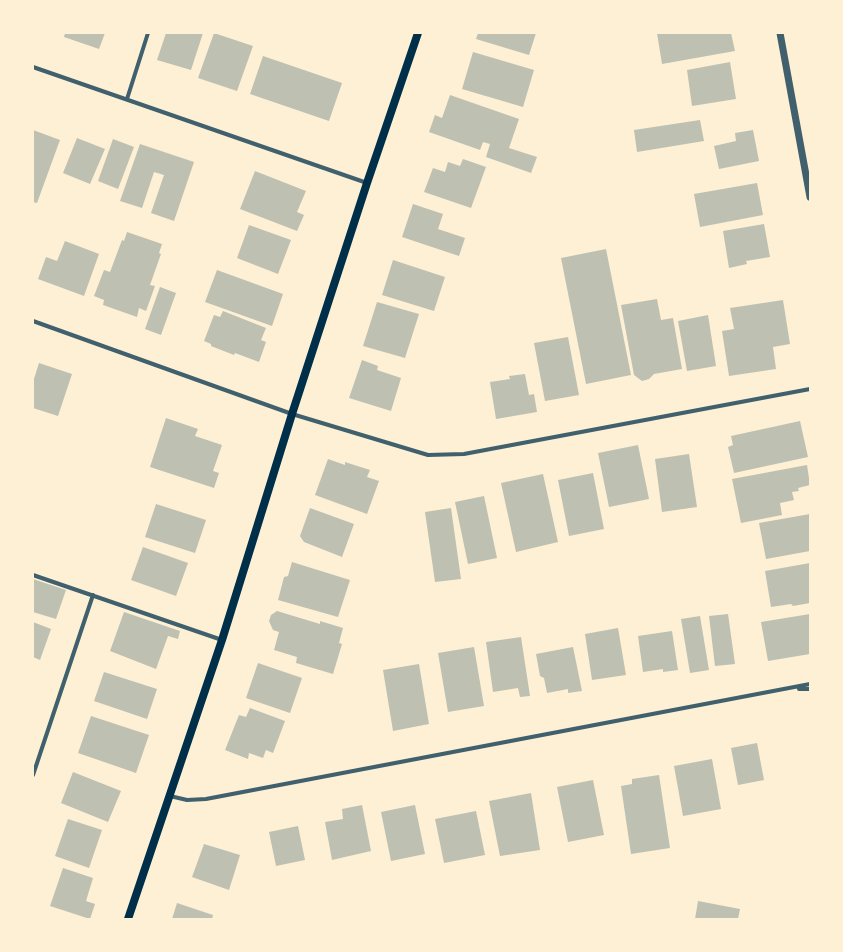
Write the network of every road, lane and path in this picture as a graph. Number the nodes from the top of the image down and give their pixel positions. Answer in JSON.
{"nodes":[{"id":1,"x":148,"y":33,"type":"edge"},
{"id":2,"x":418,"y":33,"type":"edge"},
{"id":3,"x":780,"y":33,"type":"edge"},
{"id":4,"x":33,"y":67,"type":"edge"},
{"id":5,"x":127,"y":100,"type":"junction"},
{"id":6,"x":366,"y":183,"type":"junction"},
{"id":7,"x":810,"y":198,"type":"edge"},
{"id":8,"x":33,"y":321,"type":"edge"},
{"id":9,"x":810,"y":389,"type":"edge"},
{"id":10,"x":292,"y":414,"type":"junction"},
{"id":11,"x":33,"y":575,"type":"edge"},
{"id":12,"x":93,"y":595,"type":"junction"},
{"id":13,"x":222,"y":640,"type":"junction"},
{"id":14,"x":810,"y":684,"type":"edge"},
{"id":15,"x":792,"y":688,"type":"junction"},
{"id":16,"x":810,"y":689,"type":"edge"},
{"id":17,"x":33,"y":775,"type":"edge"},
{"id":18,"x":169,"y":796,"type":"junction"},
{"id":19,"x":128,"y":919,"type":"edge"}],
"edges":[{"from":1,"to":5,"type":"street"},
{"from":2,"to":6,"type":"main road"},
{"from":3,"to":7,"type":"street"},
{"from":4,"to":5,"type":"street"},
{"from":5,"to":6,"type":"street"},
{"from":6,"to":10,"type":"main road"},
{"from":8,"to":10,"type":"street"},
{"from":9,"to":10,"type":"street"},
{"from":10,"to":13,"type":"main road"},
{"from":11,"to":12,"type":"street"},
{"from":12,"to":13,"type":"street"},
{"from":12,"to":17,"type":"street"},
{"from":13,"to":18,"type":"main road"},
{"from":14,"to":15,"type":"street"},
{"from":15,"to":16,"type":"street"},
{"from":15,"to":18,"type":"street"},
{"from":18,"to":19,"type":"main road"}]}
